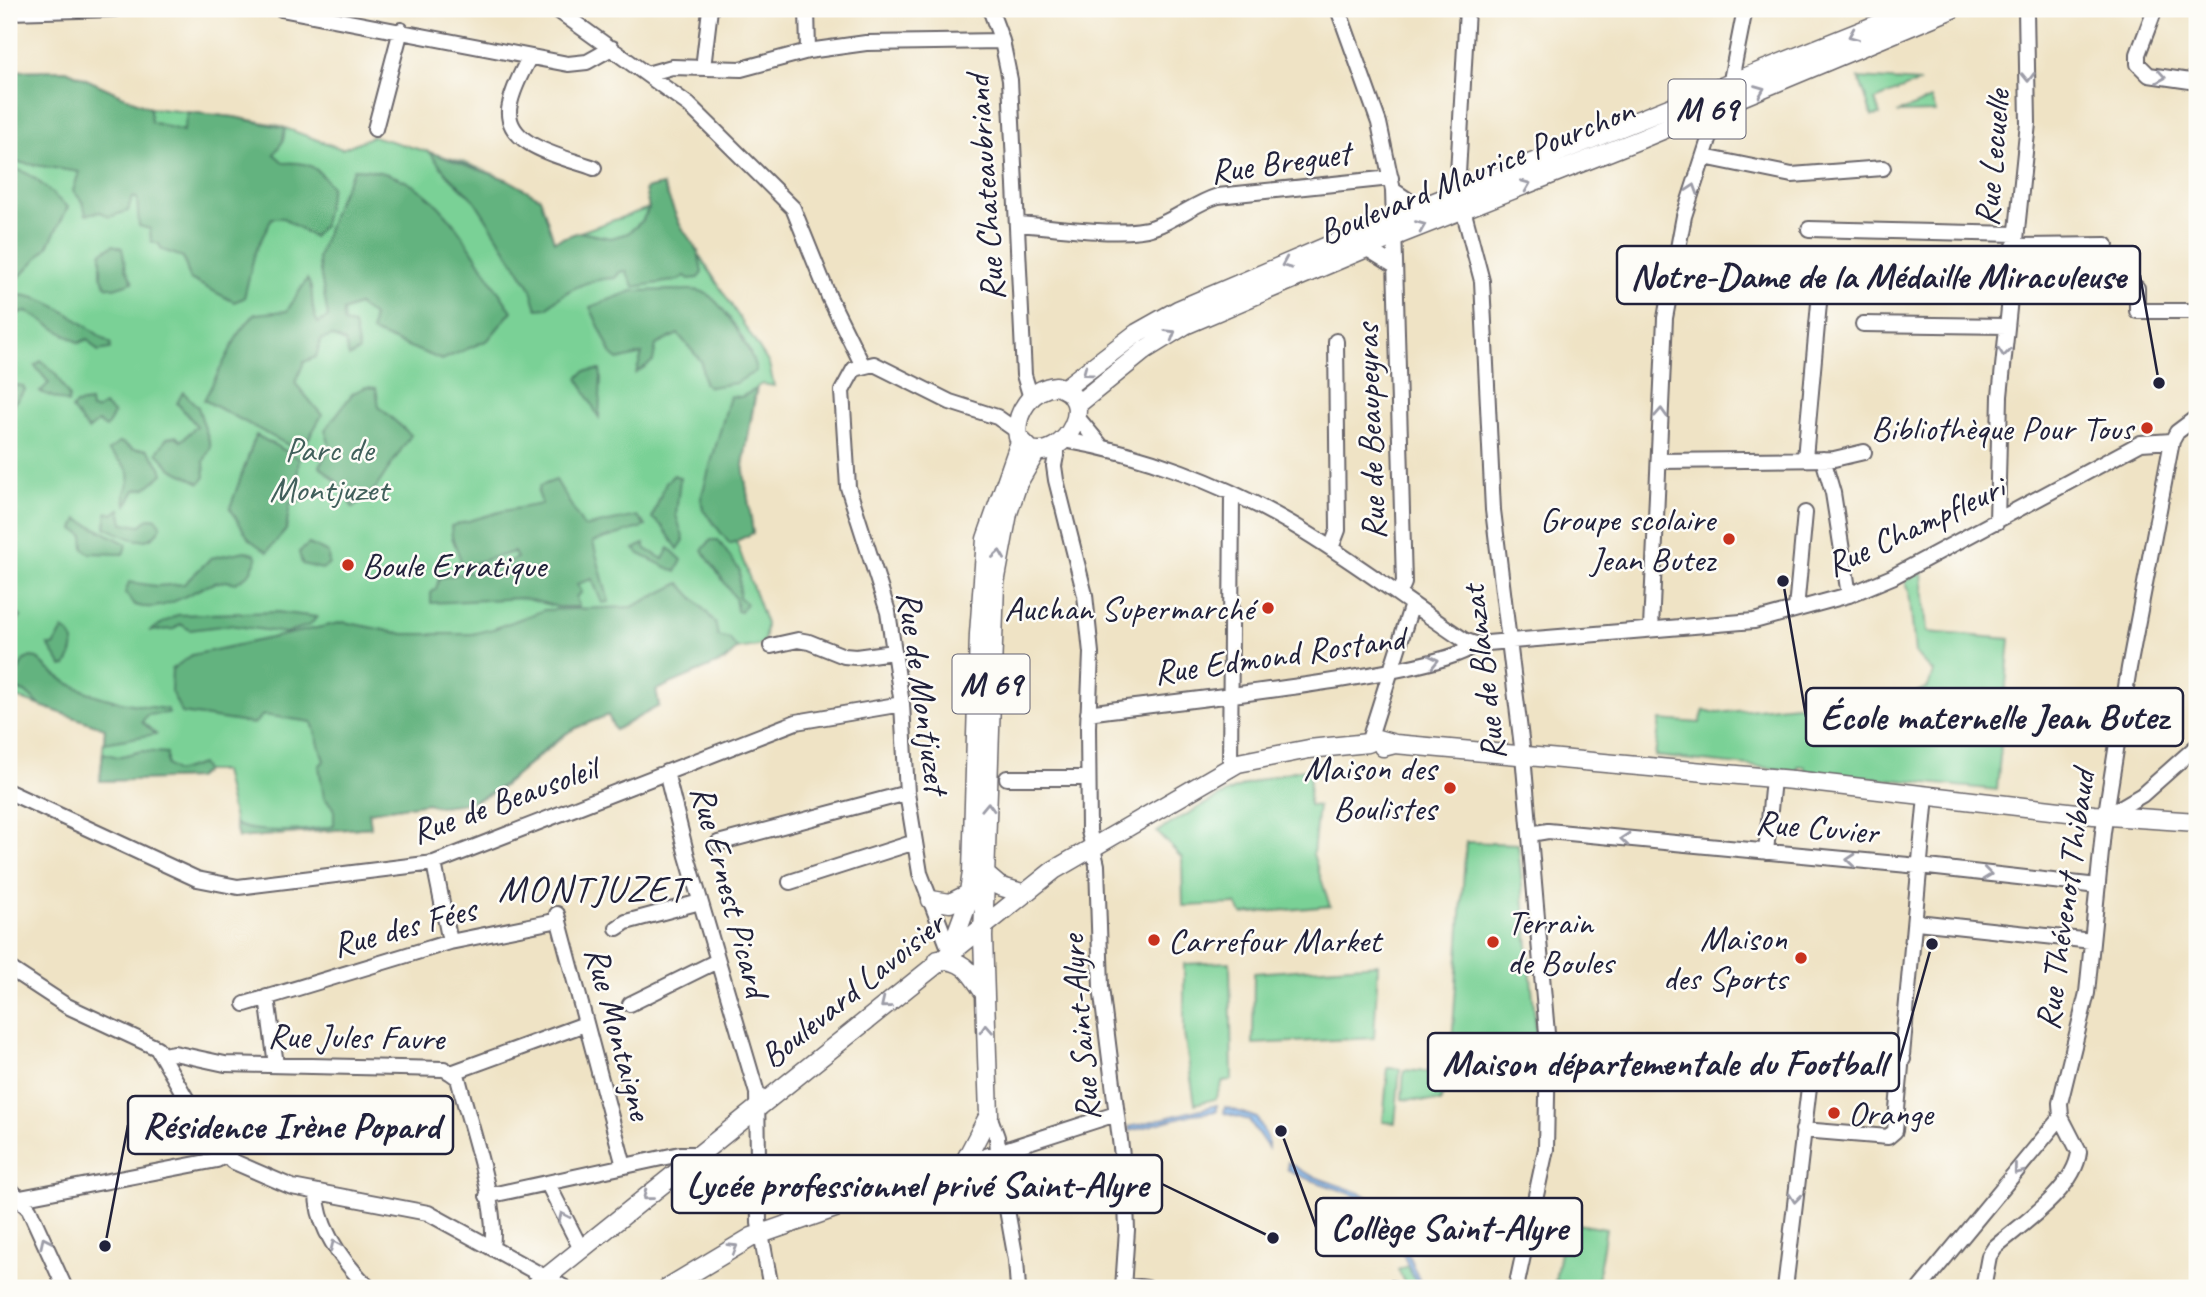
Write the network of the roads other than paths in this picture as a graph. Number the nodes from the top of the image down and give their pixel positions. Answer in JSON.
{"nodes":[{"id":1,"x":115,"y":9,"type":"edge"},
{"id":2,"x":281,"y":9,"type":"edge"},
{"id":3,"x":556,"y":9,"type":"edge"},
{"id":4,"x":710,"y":9,"type":"edge"},
{"id":5,"x":807,"y":9,"type":"edge"},
{"id":6,"x":990,"y":9,"type":"edge"},
{"id":7,"x":1338,"y":9,"type":"edge"},
{"id":8,"x":1467,"y":9,"type":"edge"},
{"id":9,"x":1745,"y":9,"type":"edge"},
{"id":10,"x":1916,"y":9,"type":"edge"},
{"id":11,"x":1952,"y":9,"type":"edge"},
{"id":12,"x":2026,"y":9,"type":"edge"},
{"id":13,"x":2155,"y":9,"type":"edge"},
{"id":14,"x":9,"y":12,"type":"edge"},
{"id":15,"x":401,"y":30,"type":"junction"},
{"id":16,"x":1002,"y":41,"type":"junction"},
{"id":17,"x":612,"y":48,"type":"junction"},
{"id":18,"x":808,"y":51,"type":"junction"},
{"id":19,"x":529,"y":58,"type":"junction"},
{"id":20,"x":703,"y":68,"type":"junction"},
{"id":21,"x":647,"y":74,"type":"junction"},
{"id":22,"x":2197,"y":82,"type":"edge"},
{"id":23,"x":1730,"y":85,"type":"junction"},
{"id":24,"x":1724,"y":103,"type":"junction"},
{"id":25,"x":375,"y":129,"type":"dead end"},
{"id":26,"x":1704,"y":157,"type":"junction"},
{"id":27,"x":1883,"y":168,"type":"dead end"},
{"id":28,"x":594,"y":169,"type":"dead end"},
{"id":29,"x":1392,"y":184,"type":"junction"},
{"id":30,"x":1461,"y":201,"type":"junction"},
{"id":31,"x":1432,"y":204,"type":"junction"},
{"id":32,"x":1017,"y":223,"type":"junction"},
{"id":33,"x":1394,"y":227,"type":"junction"},
{"id":34,"x":1809,"y":229,"type":"dead end"},
{"id":35,"x":2015,"y":240,"type":"junction"},
{"id":36,"x":2106,"y":245,"type":"dead end"},
{"id":37,"x":1366,"y":248,"type":"junction"},
{"id":38,"x":1395,"y":267,"type":"junction"},
{"id":39,"x":2014,"y":273,"type":"junction"},
{"id":40,"x":2137,"y":288,"type":"dead end"},
{"id":41,"x":2197,"y":311,"type":"edge"},
{"id":42,"x":1863,"y":324,"type":"dead end"},
{"id":43,"x":2007,"y":326,"type":"junction"},
{"id":44,"x":1336,"y":341,"type":"dead end"},
{"id":45,"x":862,"y":365,"type":"junction"},
{"id":46,"x":1065,"y":388,"type":"junction"},
{"id":47,"x":1033,"y":398,"type":"junction"},
{"id":48,"x":1078,"y":411,"type":"junction"},
{"id":49,"x":997,"y":417,"type":"junction"},
{"id":50,"x":2197,"y":417,"type":"edge"},
{"id":51,"x":2172,"y":441,"type":"junction"},
{"id":52,"x":1042,"y":447,"type":"junction"},
{"id":53,"x":1102,"y":447,"type":"junction"},
{"id":54,"x":1864,"y":452,"type":"dead end"},
{"id":55,"x":1805,"y":458,"type":"junction"},
{"id":56,"x":1823,"y":459,"type":"junction"},
{"id":57,"x":1659,"y":461,"type":"junction"},
{"id":58,"x":1232,"y":494,"type":"junction"},
{"id":59,"x":1805,"y":513,"type":"dead end"},
{"id":60,"x":1997,"y":522,"type":"junction"},
{"id":61,"x":1331,"y":548,"type":"junction"},
{"id":62,"x":1399,"y":594,"type":"junction"},
{"id":63,"x":1849,"y":595,"type":"junction"},
{"id":64,"x":1412,"y":604,"type":"junction"},
{"id":65,"x":1796,"y":609,"type":"junction"},
{"id":66,"x":1651,"y":628,"type":"junction"},
{"id":67,"x":1509,"y":642,"type":"junction"},
{"id":68,"x":1475,"y":644,"type":"junction"},
{"id":69,"x":771,"y":646,"type":"dead end"},
{"id":70,"x":893,"y":652,"type":"junction"},
{"id":71,"x":1390,"y":671,"type":"junction"},
{"id":72,"x":1229,"y":694,"type":"junction"},
{"id":73,"x":902,"y":704,"type":"junction"},
{"id":74,"x":1088,"y":713,"type":"junction"},
{"id":75,"x":1368,"y":743,"type":"junction"},
{"id":76,"x":2197,"y":746,"type":"edge"},
{"id":77,"x":1523,"y":755,"type":"junction"},
{"id":78,"x":1230,"y":769,"type":"junction"},
{"id":79,"x":666,"y":772,"type":"junction"},
{"id":80,"x":1007,"y":778,"type":"dead end"},
{"id":81,"x":1088,"y":778,"type":"junction"},
{"id":82,"x":1773,"y":779,"type":"junction"},
{"id":83,"x":9,"y":792,"type":"edge"},
{"id":84,"x":907,"y":793,"type":"junction"},
{"id":85,"x":2142,"y":795,"type":"junction"},
{"id":86,"x":1926,"y":796,"type":"junction"},
{"id":87,"x":2108,"y":815,"type":"junction"},
{"id":88,"x":2152,"y":818,"type":"junction"},
{"id":89,"x":2194,"y":823,"type":"edge"},
{"id":90,"x":1531,"y":834,"type":"junction"},
{"id":91,"x":915,"y":842,"type":"junction"},
{"id":92,"x":718,"y":843,"type":"dead end"},
{"id":93,"x":1093,"y":847,"type":"junction"},
{"id":94,"x":1766,"y":852,"type":"junction"},
{"id":95,"x":434,"y":863,"type":"junction"},
{"id":96,"x":1919,"y":866,"type":"junction"},
{"id":97,"x":985,"y":874,"type":"junction"},
{"id":98,"x":790,"y":882,"type":"dead end"},
{"id":99,"x":2098,"y":887,"type":"junction"},
{"id":100,"x":970,"y":893,"type":"junction"},
{"id":101,"x":1022,"y":893,"type":"junction"},
{"id":102,"x":931,"y":900,"type":"junction"},
{"id":103,"x":700,"y":902,"type":"junction"},
{"id":104,"x":558,"y":917,"type":"joint"},
{"id":105,"x":1917,"y":922,"type":"junction"},
{"id":106,"x":984,"y":924,"type":"junction"},
{"id":107,"x":617,"y":928,"type":"dead end"},
{"id":108,"x":2092,"y":941,"type":"junction"},
{"id":109,"x":450,"y":942,"type":"junction"},
{"id":110,"x":944,"y":956,"type":"junction"},
{"id":111,"x":716,"y":961,"type":"junction"},
{"id":112,"x":9,"y":968,"type":"edge"},
{"id":113,"x":984,"y":992,"type":"junction"},
{"id":114,"x":267,"y":998,"type":"junction"},
{"id":115,"x":245,"y":1004,"type":"dead end"},
{"id":116,"x":630,"y":1004,"type":"dead end"},
{"id":117,"x":584,"y":1024,"type":"junction"},
{"id":118,"x":1548,"y":1045,"type":"junction"},
{"id":119,"x":163,"y":1055,"type":"junction"},
{"id":120,"x":1903,"y":1059,"type":"junction"},
{"id":121,"x":1812,"y":1062,"type":"junction"},
{"id":122,"x":276,"y":1065,"type":"junction"},
{"id":123,"x":451,"y":1073,"type":"junction"},
{"id":124,"x":757,"y":1107,"type":"junction"},
{"id":125,"x":1116,"y":1114,"type":"junction"},
{"id":126,"x":989,"y":1115,"type":"junction"},
{"id":127,"x":2061,"y":1117,"type":"junction"},
{"id":128,"x":1803,"y":1130,"type":"junction"},
{"id":129,"x":1000,"y":1152,"type":"junction"},
{"id":130,"x":699,"y":1154,"type":"junction"},
{"id":131,"x":226,"y":1156,"type":"junction"},
{"id":132,"x":964,"y":1163,"type":"junction"},
{"id":133,"x":624,"y":1166,"type":"junction"},
{"id":134,"x":548,"y":1184,"type":"junction"},
{"id":135,"x":14,"y":1193,"type":"edge"},
{"id":136,"x":317,"y":1193,"type":"junction"},
{"id":137,"x":487,"y":1196,"type":"junction"},
{"id":138,"x":760,"y":1234,"type":"junction"},
{"id":139,"x":492,"y":1246,"type":"junction"},
{"id":140,"x":581,"y":1249,"type":"junction"},
{"id":141,"x":540,"y":1283,"type":"edge"},
{"id":142,"x":1123,"y":1287,"type":"edge"},
{"id":143,"x":65,"y":1288,"type":"edge"},
{"id":144,"x":369,"y":1288,"type":"edge"},
{"id":145,"x":565,"y":1288,"type":"edge"},
{"id":146,"x":667,"y":1288,"type":"edge"},
{"id":147,"x":771,"y":1288,"type":"edge"},
{"id":148,"x":1018,"y":1288,"type":"edge"},
{"id":149,"x":1147,"y":1288,"type":"edge"},
{"id":150,"x":1376,"y":1288,"type":"edge"},
{"id":151,"x":1394,"y":1288,"type":"edge"},
{"id":152,"x":1516,"y":1288,"type":"edge"},
{"id":153,"x":1785,"y":1288,"type":"edge"},
{"id":154,"x":1920,"y":1288,"type":"edge"},
{"id":155,"x":1983,"y":1288,"type":"edge"}],
"edges":[{"from":1,"to":14,"type":"street"},
{"from":2,"to":15,"type":"street"},
{"from":3,"to":17,"type":"street"},
{"from":4,"to":20,"type":"street"},
{"from":5,"to":18,"type":"street"},
{"from":6,"to":16,"type":"street","name":"Rue Chateaubriand"},
{"from":7,"to":29,"type":"street","name":"Rue de Beaupeyras"},
{"from":8,"to":30,"type":"street","name":"Rue de Blanzat"},
{"from":9,"to":23,"type":"street"},
{"from":10,"to":23,"type":"main road","name":"Boulevard Maurice Pourchon","number":"M 69","one_way":true},
{"from":24,"to":11,"type":"main road","name":"Boulevard Maurice Pourchon","number":"M 69","one_way":true},
{"from":12,"to":35,"type":"street","name":"Rue Lecuelle","one_way":true},
{"from":13,"to":22,"type":"street","one_way":true},
{"from":15,"to":19,"type":"street"},
{"from":15,"to":25,"type":"street"},
{"from":16,"to":18,"type":"street"},
{"from":16,"to":32,"type":"street","name":"Rue Chateaubriand"},
{"from":17,"to":19,"type":"street"},
{"from":17,"to":21,"type":"street"},
{"from":18,"to":20,"type":"street"},
{"from":19,"to":28,"type":"street"},
{"from":20,"to":21,"type":"street"},
{"from":21,"to":45,"type":"street"},
{"from":23,"to":24,"type":"street"},
{"from":23,"to":30,"type":"main road","name":"Boulevard Maurice Pourchon","number":"M 69"},
{"from":24,"to":26,"type":"street"},
{"from":30,"to":24,"type":"main road","name":"Boulevard Maurice Pourchon","number":"M 69","one_way":true},
{"from":26,"to":27,"type":"street"},
{"from":57,"to":26,"type":"street","one_way":true},
{"from":29,"to":31,"type":"street"},
{"from":29,"to":32,"type":"street","name":"Rue Breguet"},
{"from":29,"to":33,"type":"street","name":"Rue de Beaupeyras"},
{"from":30,"to":31,"type":"main road","name":"Boulevard Maurice Pourchon","number":"M 69"},
{"from":33,"to":30,"type":"main road","name":"Boulevard Maurice Pourchon","number":"M 69","one_way":true},
{"from":30,"to":67,"type":"street","name":"Rue de Blanzat"},
{"from":31,"to":33,"type":"main road","name":"Boulevard Maurice Pourchon","number":"M 69"},
{"from":32,"to":47,"type":"street","name":"Rue Chateaubriand"},
{"from":33,"to":37,"type":"main road","name":"Boulevard Maurice Pourchon","number":"M 69"},
{"from":33,"to":38,"type":"street","name":"Rue de Beaupeyras"},
{"from":33,"to":46,"type":"main road","name":"Boulevard Maurice Pourchon","number":"M 69","one_way":true},
{"from":34,"to":35,"type":"street"},
{"from":35,"to":36,"type":"street"},
{"from":35,"to":39,"type":"street","name":"Rue Lecuelle"},
{"from":37,"to":38,"type":"street"},
{"from":48,"to":37,"type":"main road","name":"Boulevard Maurice Pourchon","number":"M 69","one_way":true},
{"from":38,"to":62,"type":"street","name":"Rue de Beaupeyras"},
{"from":39,"to":43,"type":"street","name":"Rue Lecuelle"},
{"from":39,"to":55,"type":"street"},
{"from":40,"to":41,"type":"street"},
{"from":42,"to":43,"type":"street"},
{"from":43,"to":60,"type":"street","name":"Rue Lecuelle","one_way":true},
{"from":44,"to":61,"type":"street"},
{"from":45,"to":49,"type":"street"},
{"from":45,"to":70,"type":"street","name":"Rue de Montjuzet"},
{"from":46,"to":47,"type":"main road"},
{"from":46,"to":48,"type":"main road"},
{"from":47,"to":49,"type":"street"},
{"from":47,"to":52,"type":"main road"},
{"from":48,"to":52,"type":"main road"},
{"from":48,"to":53,"type":"street"},
{"from":49,"to":52,"type":"street"},
{"from":50,"to":51,"type":"street"},
{"from":51,"to":60,"type":"street","name":"Rue Champfleuri"},
{"from":51,"to":87,"type":"street","name":"Rue Thévenot Thibaud"},
{"from":52,"to":53,"type":"street"},
{"from":52,"to":74,"type":"street"},
{"from":97,"to":52,"type":"main road","number":"M 69","one_way":true},
{"from":52,"to":100,"type":"main road","number":"M 69"},
{"from":53,"to":58,"type":"street"},
{"from":54,"to":56,"type":"street"},
{"from":55,"to":56,"type":"street"},
{"from":55,"to":57,"type":"street"},
{"from":56,"to":63,"type":"street"},
{"from":57,"to":66,"type":"street"},
{"from":58,"to":61,"type":"street"},
{"from":58,"to":72,"type":"street"},
{"from":59,"to":65,"type":"street"},
{"from":60,"to":63,"type":"street","name":"Rue Champfleuri"},
{"from":61,"to":62,"type":"street"},
{"from":62,"to":64,"type":"street"},
{"from":63,"to":65,"type":"street","name":"Rue Champfleuri"},
{"from":64,"to":68,"type":"street"},
{"from":64,"to":71,"type":"street"},
{"from":65,"to":66,"type":"street","name":"Rue Champfleuri"},
{"from":66,"to":67,"type":"street","name":"Rue Champfleuri"},
{"from":67,"to":68,"type":"street","name":"Rue Champfleuri"},
{"from":67,"to":77,"type":"street","name":"Rue de Blanzat"},
{"from":71,"to":68,"type":"street","name":"Rue Edmond Rostand","one_way":true},
{"from":69,"to":70,"type":"street"},
{"from":70,"to":73,"type":"street","name":"Rue de Montjuzet"},
{"from":71,"to":72,"type":"street","name":"Rue Edmond Rostand"},
{"from":71,"to":75,"type":"street"},
{"from":72,"to":74,"type":"street","name":"Rue Edmond Rostand"},
{"from":72,"to":78,"type":"street"},
{"from":73,"to":79,"type":"street","name":"Rue de Beausoleil"},
{"from":73,"to":84,"type":"street","name":"Rue de Montjuzet"},
{"from":74,"to":81,"type":"street"},
{"from":75,"to":77,"type":"main road","name":"Boulevard Lavoisier"},
{"from":75,"to":78,"type":"main road","name":"Boulevard Lavoisier"},
{"from":76,"to":85,"type":"street"},
{"from":77,"to":82,"type":"main road","name":"Boulevard Lavoisier"},
{"from":77,"to":90,"type":"street","name":"Rue de Blanzat"},
{"from":78,"to":93,"type":"main road","name":"Boulevard Lavoisier"},
{"from":79,"to":95,"type":"street","name":"Rue de Beausoleil"},
{"from":79,"to":103,"type":"street","name":"Rue Ernest Picard"},
{"from":80,"to":81,"type":"street"},
{"from":81,"to":93,"type":"street"},
{"from":82,"to":86,"type":"main road","name":"Boulevard Lavoisier"},
{"from":82,"to":94,"type":"street"},
{"from":83,"to":95,"type":"street","name":"Rue de Beausoleil"},
{"from":84,"to":91,"type":"street","name":"Rue de Montjuzet"},
{"from":84,"to":92,"type":"street"},
{"from":85,"to":87,"type":"street"},
{"from":85,"to":88,"type":"street"},
{"from":86,"to":87,"type":"main road","name":"Boulevard Lavoisier"},
{"from":86,"to":96,"type":"street"},
{"from":87,"to":88,"type":"main road","name":"Boulevard Lavoisier"},
{"from":87,"to":99,"type":"street","name":"Rue Thévenot Thibaud"},
{"from":88,"to":89,"type":"main road","name":"Boulevard Lavoisier"},
{"from":94,"to":90,"type":"street","name":"Rue Cuvier","one_way":true},
{"from":90,"to":118,"type":"street","name":"Rue de Blanzat"},
{"from":91,"to":98,"type":"street"},
{"from":91,"to":102,"type":"street","name":"Rue de Montjuzet"},
{"from":93,"to":101,"type":"main road","name":"Boulevard Lavoisier"},
{"from":93,"to":125,"type":"street","name":"Rue Saint-Alyre"},
{"from":96,"to":94,"type":"street","name":"Rue Cuvier","one_way":true},
{"from":95,"to":109,"type":"street"},
{"from":96,"to":99,"type":"street","name":"Rue Cuvier","one_way":true},
{"from":96,"to":105,"type":"street"},
{"from":97,"to":101,"type":"main road"},
{"from":97,"to":106,"type":"main road","number":"M 69"},
{"from":99,"to":108,"type":"street","name":"Rue Thévenot Thibaud"},
{"from":100,"to":102,"type":"main road"},
{"from":100,"to":110,"type":"main road","number":"M 69"},
{"from":101,"to":106,"type":"main road","name":"Boulevard Lavoisier"},
{"from":102,"to":110,"type":"street","name":"Rue de Montjuzet"},
{"from":103,"to":107,"type":"street"},
{"from":103,"to":111,"type":"street","name":"Rue Ernest Picard"},
{"from":104,"to":109,"type":"street","name":"Rue des Fées"},
{"from":104,"to":117,"type":"street","name":"Rue Montaigne"},
{"from":105,"to":108,"type":"street"},
{"from":105,"to":120,"type":"street"},
{"from":106,"to":110,"type":"main road","name":"Boulevard Lavoisier"},
{"from":106,"to":113,"type":"main road","number":"M 69"},
{"from":108,"to":127,"type":"street","name":"Rue Thévenot Thibaud"},
{"from":109,"to":114,"type":"street","name":"Rue des Fées"},
{"from":110,"to":113,"type":"main road"},
{"from":110,"to":124,"type":"main road","name":"Boulevard Lavoisier","one_way":true},
{"from":111,"to":116,"type":"street"},
{"from":111,"to":124,"type":"street","name":"Rue Ernest Picard"},
{"from":112,"to":119,"type":"street"},
{"from":126,"to":113,"type":"main road","number":"M 69","one_way":true},
{"from":114,"to":115,"type":"street","name":"Rue des Fées"},
{"from":114,"to":122,"type":"street"},
{"from":117,"to":123,"type":"street","name":"Rue Jules Favre"},
{"from":117,"to":133,"type":"street","name":"Rue Montaigne"},
{"from":118,"to":121,"type":"street"},
{"from":118,"to":152,"type":"street","name":"Rue de Blanzat"},
{"from":119,"to":122,"type":"street","name":"Rue Jules Favre"},
{"from":119,"to":131,"type":"street"},
{"from":120,"to":121,"type":"street"},
{"from":120,"to":128,"type":"street"},
{"from":121,"to":128,"type":"street"},
{"from":122,"to":123,"type":"street","name":"Rue Jules Favre"},
{"from":123,"to":137,"type":"street"},
{"from":124,"to":130,"type":"main road","name":"Boulevard Lavoisier"},
{"from":124,"to":138,"type":"street","name":"Rue Ernest Picard"},
{"from":125,"to":129,"type":"street"},
{"from":125,"to":142,"type":"street","name":"Rue Saint-Alyre"},
{"from":126,"to":129,"type":"street"},
{"from":126,"to":132,"type":"main road","number":"M 69"},
{"from":127,"to":154,"type":"street","one_way":true},
{"from":127,"to":155,"type":"street"},
{"from":128,"to":153,"type":"street","one_way":true},
{"from":129,"to":132,"type":"street"},
{"from":129,"to":148,"type":"street"},
{"from":130,"to":133,"type":"street"},
{"from":130,"to":140,"type":"main road","name":"Boulevard Lavoisier","one_way":true},
{"from":131,"to":135,"type":"street"},
{"from":131,"to":136,"type":"street"},
{"from":132,"to":138,"type":"main road"},
{"from":133,"to":134,"type":"street"},
{"from":134,"to":137,"type":"street"},
{"from":140,"to":134,"type":"street","one_way":true},
{"from":143,"to":135,"type":"street","one_way":true},
{"from":136,"to":139,"type":"street"},
{"from":144,"to":136,"type":"street","one_way":true},
{"from":137,"to":139,"type":"street"},
{"from":146,"to":138,"type":"main road","one_way":true},
{"from":138,"to":147,"type":"street","name":"Rue Ernest Picard"},
{"from":139,"to":141,"type":"street"},
{"from":140,"to":141,"type":"main road","name":"Boulevard Lavoisier"},
{"from":141,"to":145,"type":"street"},
{"from":142,"to":149,"type":"street"},
{"from":150,"to":151,"type":"street"}]}
